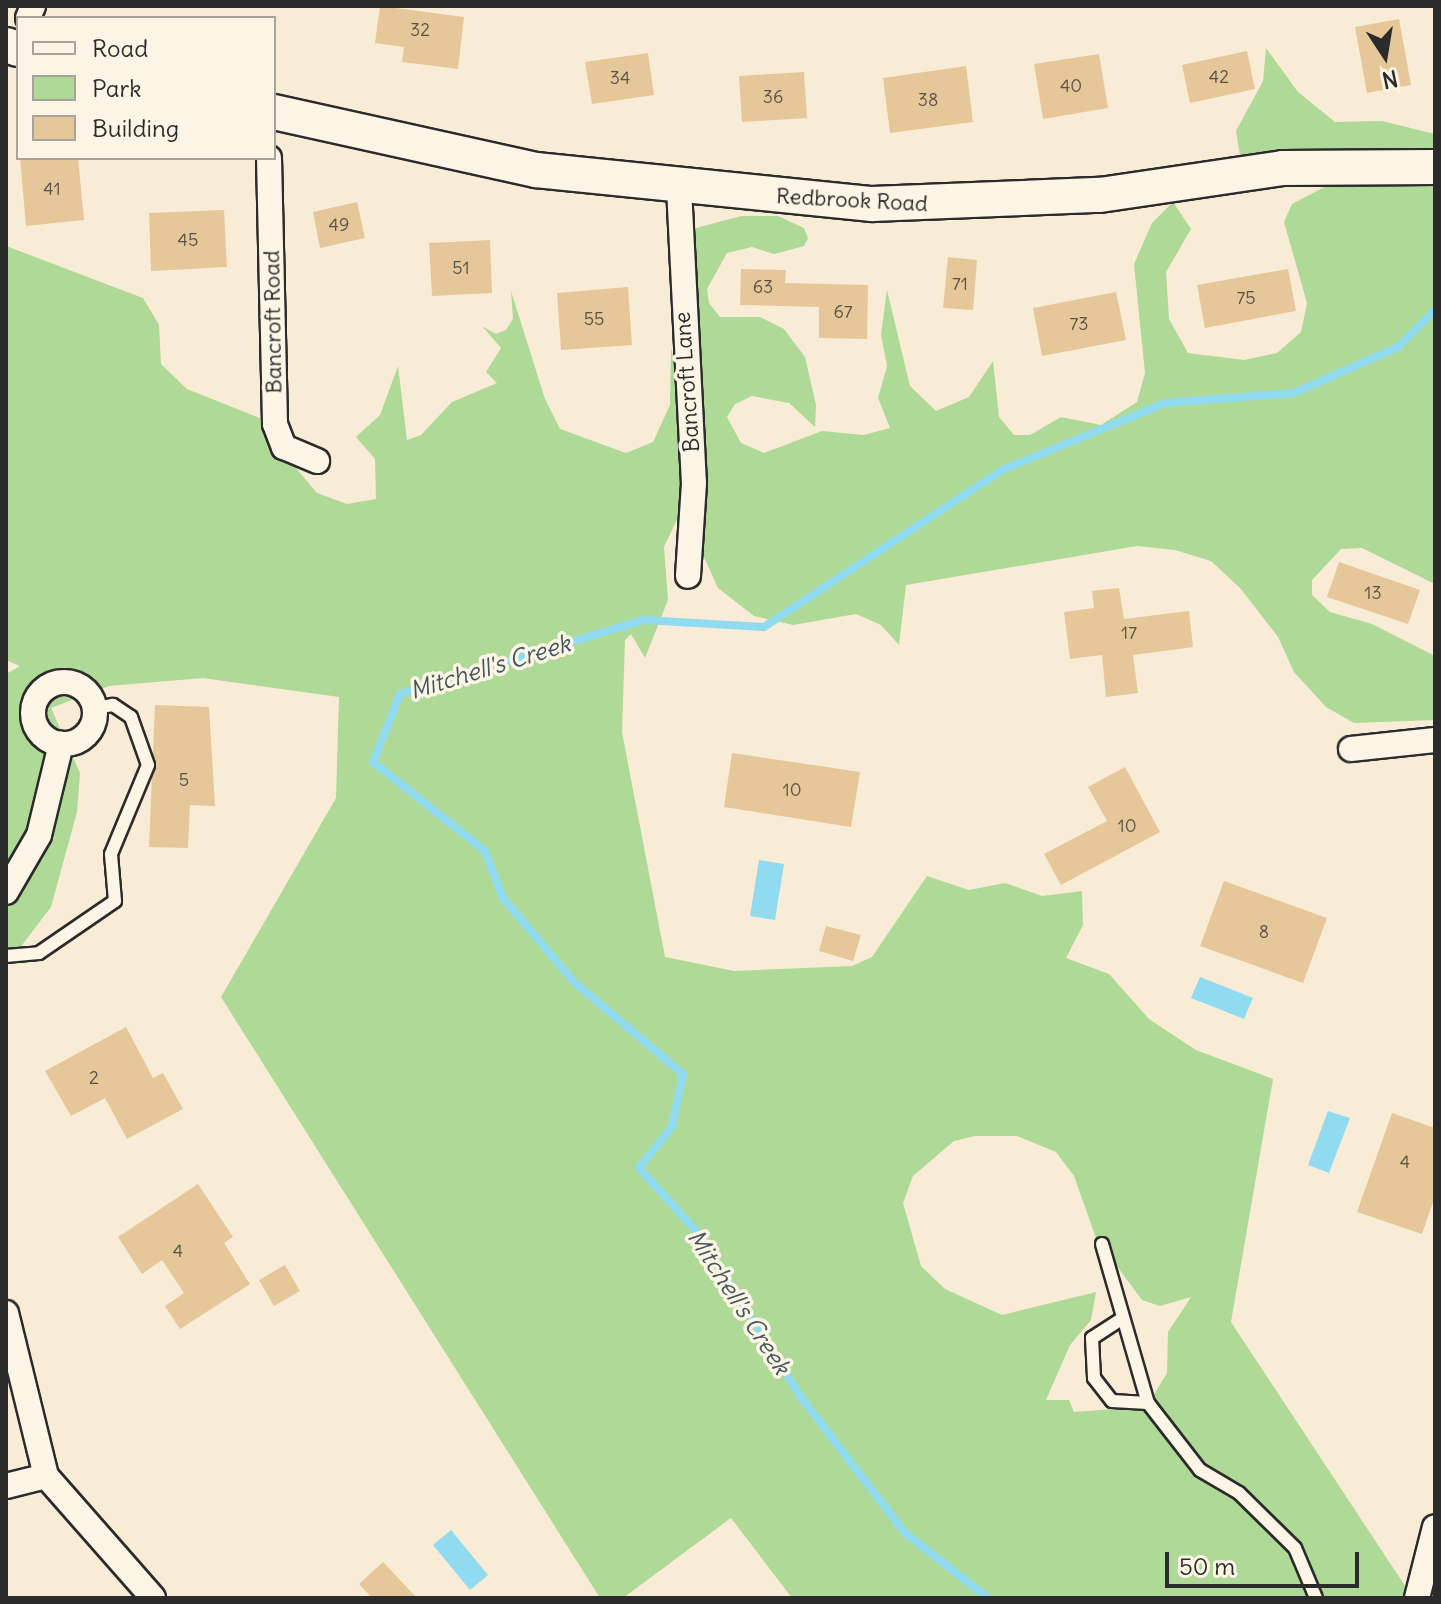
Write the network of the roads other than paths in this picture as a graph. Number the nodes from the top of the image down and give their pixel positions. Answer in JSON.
{"nodes":[{"id":1,"x":276,"y":112,"type":"edge"},
{"id":2,"x":269,"y":160,"type":"edge"},
{"id":3,"x":1435,"y":167,"type":"edge"},
{"id":4,"x":679,"y":188,"type":"junction"},
{"id":5,"x":317,"y":461,"type":"dead end"},
{"id":6,"x":688,"y":576,"type":"dead end"},
{"id":7,"x":95,"y":708,"type":"junction"},
{"id":8,"x":1435,"y":740,"type":"edge"},
{"id":9,"x":61,"y":744,"type":"junction"},
{"id":10,"x":1351,"y":749,"type":"dead end"},
{"id":11,"x":6,"y":892,"type":"edge"},
{"id":12,"x":6,"y":956,"type":"edge"},
{"id":13,"x":1102,"y":1244,"type":"dead end"},
{"id":14,"x":1123,"y":1318,"type":"junction"},
{"id":15,"x":7,"y":1323,"type":"edge"},
{"id":16,"x":1148,"y":1403,"type":"junction"},
{"id":17,"x":46,"y":1476,"type":"junction"},
{"id":18,"x":6,"y":1486,"type":"edge"},
{"id":19,"x":1435,"y":1527,"type":"edge"},
{"id":20,"x":153,"y":1598,"type":"edge"},
{"id":21,"x":1316,"y":1598,"type":"edge"},
{"id":22,"x":1417,"y":1598,"type":"edge"}],
"edges":[{"from":1,"to":4,"type":"main road","name":"Redbrook Road"},
{"from":2,"to":5,"type":"street","name":"Bancroft Road"},
{"from":3,"to":4,"type":"main road","name":"Redbrook Road"},
{"from":4,"to":6,"type":"street","name":"Bancroft Lane"},
{"from":7,"to":9,"type":"street"},
{"from":7,"to":9,"type":"street"},
{"from":7,"to":12,"type":"lane"},
{"from":8,"to":10,"type":"street"},
{"from":9,"to":11,"type":"street"},
{"from":13,"to":14,"type":"lane"},
{"from":14,"to":16,"type":"lane"},
{"from":14,"to":16,"type":"lane"},
{"from":15,"to":17,"type":"street"},
{"from":16,"to":21,"type":"lane"},
{"from":17,"to":18,"type":"street"},
{"from":17,"to":20,"type":"street"},
{"from":19,"to":22,"type":"street"}]}
